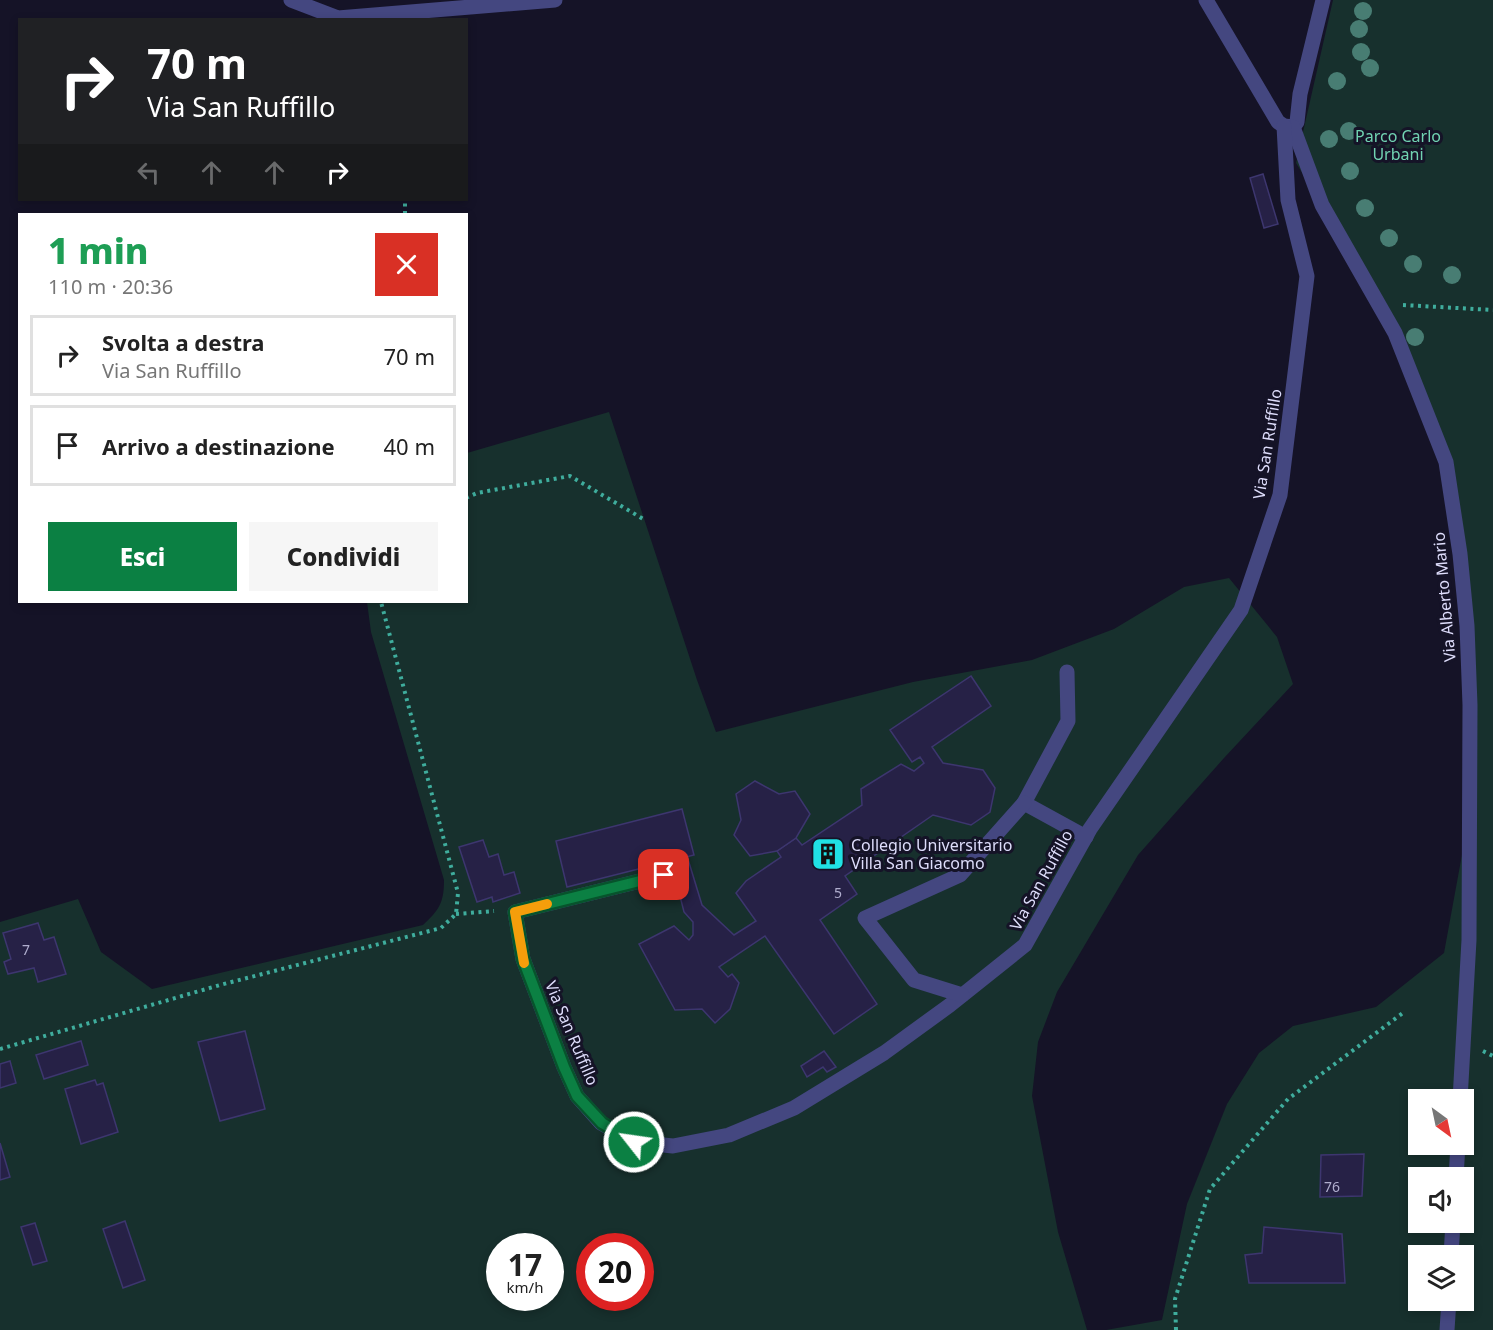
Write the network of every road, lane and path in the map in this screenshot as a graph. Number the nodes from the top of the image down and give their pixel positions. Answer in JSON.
{"nodes":[{"id":1,"x":291,"y":0,"type":"edge"},
{"id":2,"x":555,"y":0,"type":"edge"},
{"id":3,"x":1206,"y":0,"type":"edge"},
{"id":4,"x":1323,"y":0,"type":"edge"},
{"id":5,"x":1288,"y":126,"type":"junction"},
{"id":6,"x":1378,"y":303,"type":"junction"},
{"id":7,"x":1493,"y":310,"type":"edge"},
{"id":8,"x":468,"y":497,"type":"edge"},
{"id":9,"x":645,"y":520,"type":"dead end"},
{"id":10,"x":381,"y":603,"type":"edge"},
{"id":11,"x":1067,"y":672,"type":"dead end"},
{"id":12,"x":1024,"y":803,"type":"junction"},
{"id":13,"x":1086,"y":837,"type":"junction"},
{"id":14,"x":664,"y":875,"type":"dead end"},
{"id":15,"x":515,"y":912,"type":"junction"},
{"id":16,"x":456,"y":914,"type":"junction"},
{"id":17,"x":962,"y":995,"type":"junction"},
{"id":18,"x":1404,"y":1012,"type":"dead end"},
{"id":19,"x":0,"y":1050,"type":"edge"},
{"id":20,"x":1461,"y":1089,"type":"edge"},
{"id":21,"x":1448,"y":1311,"type":"edge"},
{"id":22,"x":1176,"y":1330,"type":"edge"},
{"id":23,"x":1447,"y":1330,"type":"edge"}],
"edges":[{"from":1,"to":2,"type":"street"},
{"from":3,"to":5,"type":"street"},
{"from":4,"to":5,"type":"street","name":"Via San Ruffillo"},
{"from":5,"to":6,"type":"street","name":"Via Alberto Mario"},
{"from":5,"to":13,"type":"street","name":"Via San Ruffillo"},
{"from":6,"to":7,"type":"path"},
{"from":6,"to":20,"type":"street","name":"Via Alberto Mario"},
{"from":8,"to":9,"type":"path"},
{"from":10,"to":16,"type":"path"},
{"from":11,"to":12,"type":"street"},
{"from":12,"to":13,"type":"street"},
{"from":12,"to":17,"type":"street"},
{"from":13,"to":17,"type":"street","name":"Via San Ruffillo"},
{"from":14,"to":15,"type":"street"},
{"from":15,"to":16,"type":"path"},
{"from":15,"to":17,"type":"street","name":"Via San Ruffillo"},
{"from":16,"to":19,"type":"path"},
{"from":18,"to":22,"type":"path"},
{"from":21,"to":23,"type":"street"}]}
